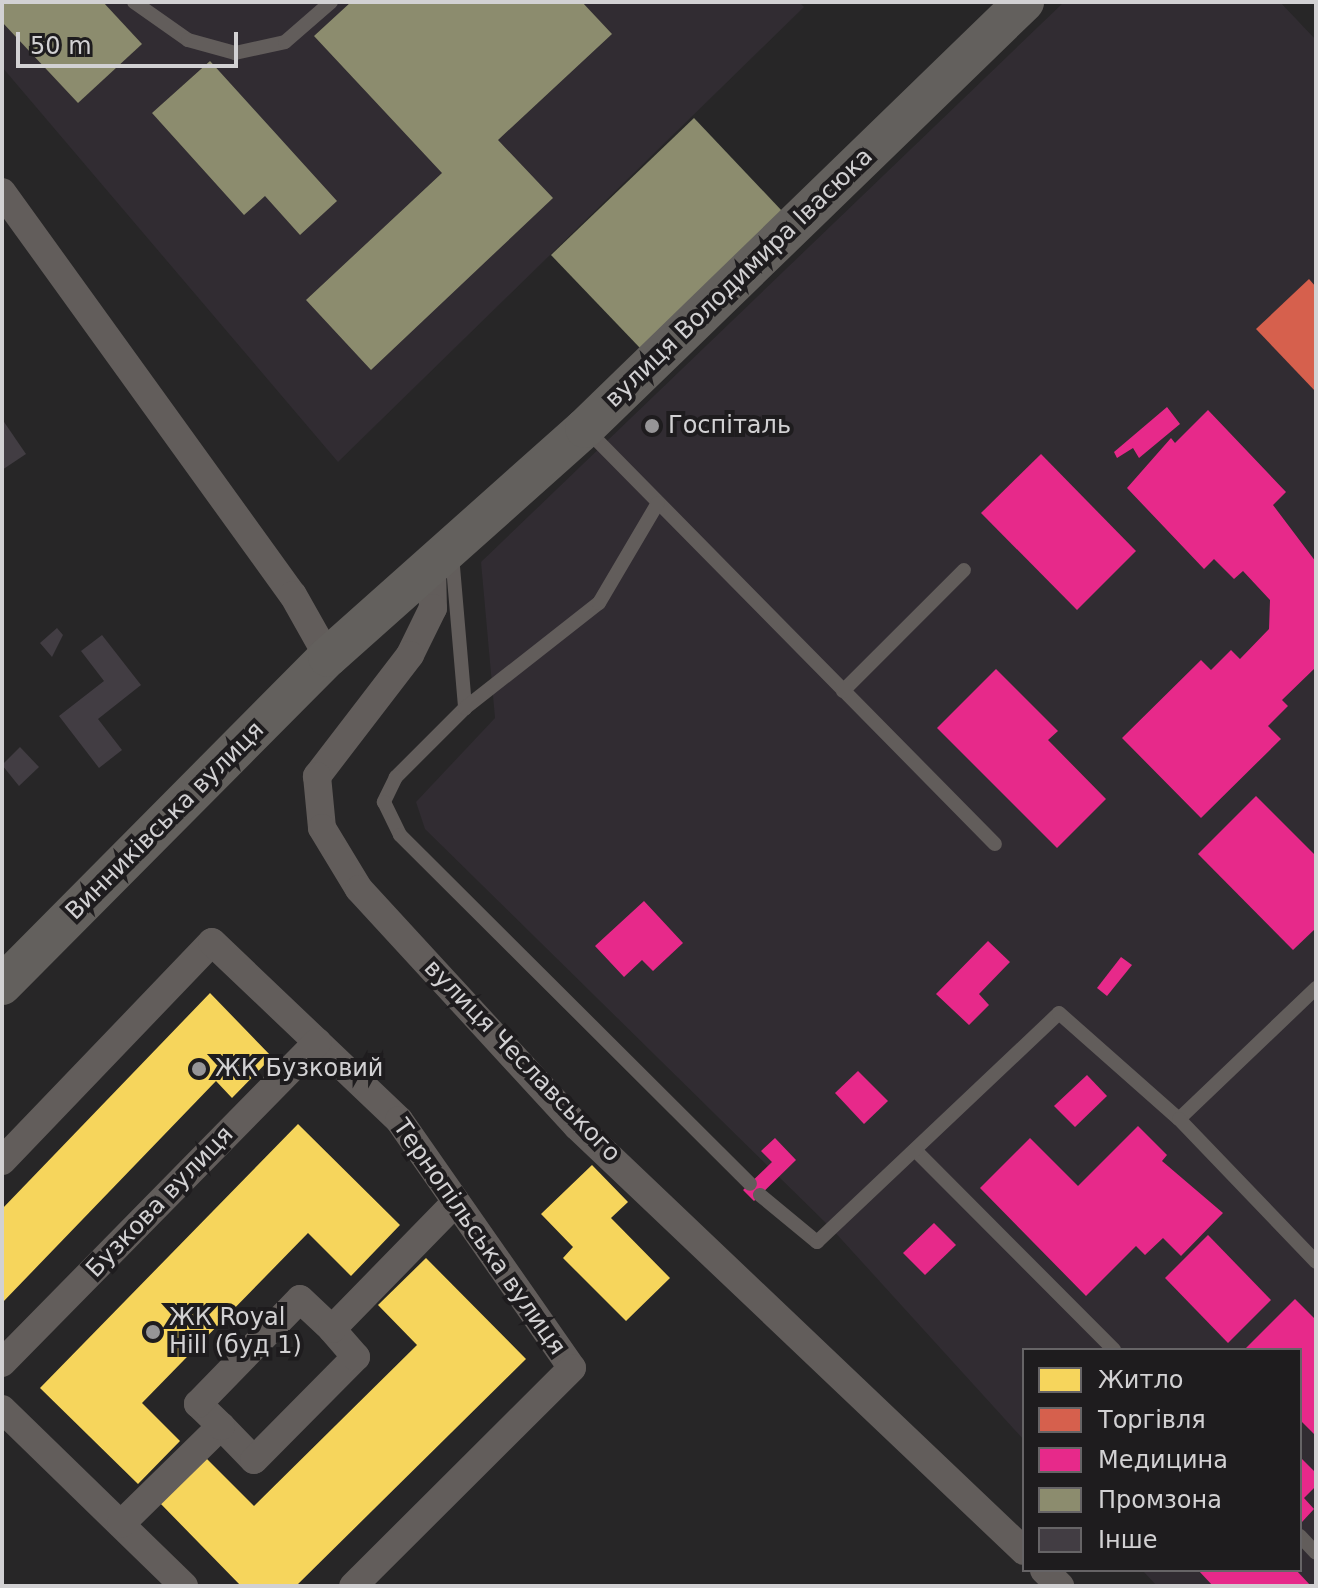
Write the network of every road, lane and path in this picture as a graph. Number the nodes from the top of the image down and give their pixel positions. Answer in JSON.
{"nodes":[{"id":1,"x":134,"y":2,"type":"edge"},
{"id":2,"x":331,"y":2,"type":"edge"},
{"id":3,"x":1024,"y":2,"type":"edge"},
{"id":4,"x":2,"y":192,"type":"edge"},
{"id":5,"x":585,"y":428,"type":"junction"},
{"id":6,"x":658,"y":503,"type":"junction"},
{"id":7,"x":442,"y":559,"type":"junction"},
{"id":8,"x":964,"y":570,"type":"dead end"},
{"id":9,"x":328,"y":657,"type":"junction"},
{"id":10,"x":843,"y":691,"type":"junction"},
{"id":11,"x":465,"y":708,"type":"junction"},
{"id":12,"x":995,"y":844,"type":"dead end"},
{"id":13,"x":2,"y":985,"type":"edge"},
{"id":14,"x":1316,"y":988,"type":"edge"},
{"id":15,"x":317,"y":1042,"type":"junction"},
{"id":16,"x":1179,"y":1119,"type":"junction"},
{"id":17,"x":915,"y":1150,"type":"junction"},
{"id":18,"x":2,"y":1161,"type":"edge"},
{"id":19,"x":455,"y":1203,"type":"junction"},
{"id":20,"x":1316,"y":1262,"type":"edge"},
{"id":21,"x":332,"y":1329,"type":"junction"},
{"id":22,"x":1112,"y":1348,"type":"edge"},
{"id":23,"x":2,"y":1363,"type":"edge"},
{"id":24,"x":2,"y":1409,"type":"edge"},
{"id":25,"x":221,"y":1426,"type":"junction"},
{"id":26,"x":121,"y":1524,"type":"junction"},
{"id":27,"x":1302,"y":1538,"type":"edge"},
{"id":28,"x":1022,"y":1549,"type":"edge"},
{"id":29,"x":1316,"y":1553,"type":"edge"},
{"id":30,"x":184,"y":1586,"type":"edge"},
{"id":31,"x":353,"y":1586,"type":"edge"}],
"edges":[{"from":1,"to":2,"type":"lane"},
{"from":3,"to":5,"type":"main road","name":"вулиця Володимира Івасюка"},
{"from":4,"to":9,"type":"street"},
{"from":5,"to":6,"type":"lane"},
{"from":5,"to":7,"type":"main road","name":"вулиця Володимира Івасюка"},
{"from":6,"to":10,"type":"lane"},
{"from":6,"to":11,"type":"lane"},
{"from":7,"to":9,"type":"main road","name":"вулиця Володимира Івасюка"},
{"from":7,"to":11,"type":"lane"},
{"from":7,"to":28,"type":"street","name":"вулиця Чеславського"},
{"from":8,"to":10,"type":"lane"},
{"from":9,"to":13,"type":"main road","name":"Винниківська вулиця"},
{"from":10,"to":12,"type":"lane"},
{"from":11,"to":17,"type":"lane"},
{"from":14,"to":16,"type":"lane"},
{"from":15,"to":18,"type":"street","name":"Тернопільська вулиця"},
{"from":15,"to":19,"type":"street","name":"Тернопільська вулиця"},
{"from":15,"to":23,"type":"street","name":"Бузкова вулиця"},
{"from":16,"to":17,"type":"lane"},
{"from":16,"to":20,"type":"lane"},
{"from":17,"to":22,"type":"lane"},
{"from":19,"to":21,"type":"street"},
{"from":19,"to":31,"type":"street","name":"Тернопільська вулиця"},
{"from":21,"to":25,"type":"street"},
{"from":21,"to":25,"type":"street"},
{"from":24,"to":26,"type":"street"},
{"from":25,"to":26,"type":"street"},
{"from":26,"to":30,"type":"street"},
{"from":27,"to":29,"type":"lane"}]}
